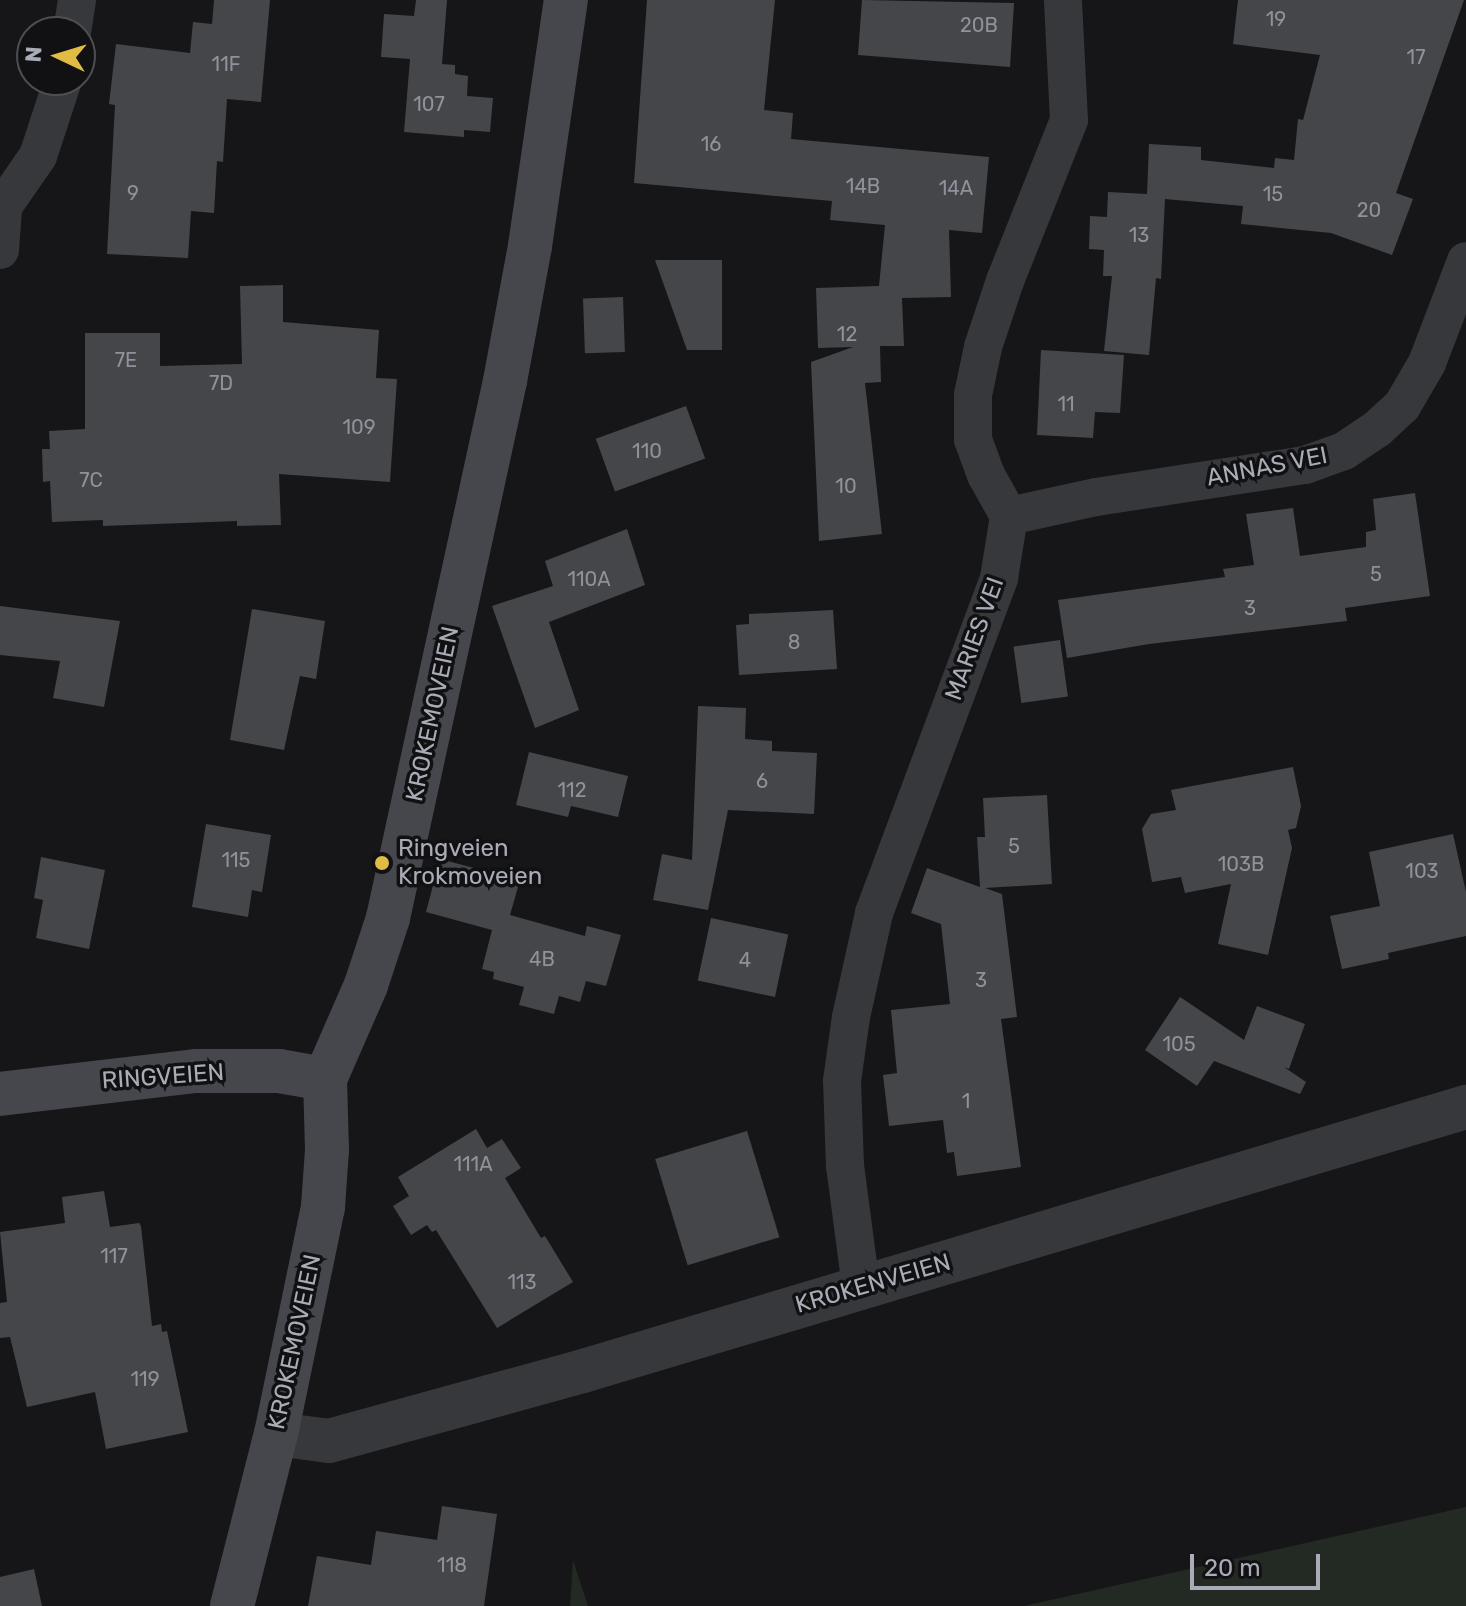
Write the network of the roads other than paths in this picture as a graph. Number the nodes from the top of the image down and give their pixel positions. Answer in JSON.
{"nodes":[{"id":1,"x":566,"y":0,"type":"edge"},
{"id":2,"x":1063,"y":0,"type":"edge"},
{"id":3,"x":58,"y":96,"type":"edge"},
{"id":4,"x":1,"y":210,"type":"edge"},
{"id":5,"x":0,"y":250,"type":"edge"},
{"id":6,"x":1466,"y":261,"type":"edge"},
{"id":7,"x":1009,"y":516,"type":"junction"},
{"id":8,"x":325,"y":1079,"type":"junction"},
{"id":9,"x":0,"y":1094,"type":"edge"},
{"id":10,"x":1466,"y":1107,"type":"edge"},
{"id":11,"x":861,"y":1287,"type":"junction"},
{"id":12,"x":276,"y":1434,"type":"junction"},
{"id":13,"x":232,"y":1606,"type":"edge"}],
"edges":[{"from":1,"to":8,"type":"main road","name":"KROKEMOVEIEN"},
{"from":2,"to":7,"type":"street"},
{"from":3,"to":4,"type":"street"},
{"from":4,"to":5,"type":"street"},
{"from":6,"to":7,"type":"street","name":"ANNAS VEI"},
{"from":7,"to":11,"type":"street","name":"MARIES VEI"},
{"from":8,"to":9,"type":"main road","name":"RINGVEIEN"},
{"from":8,"to":12,"type":"main road","name":"KROKEMOVEIEN"},
{"from":10,"to":11,"type":"street","name":"KROKENVEIEN"},
{"from":11,"to":12,"type":"street","name":"KROKENVEIEN"},
{"from":12,"to":13,"type":"main road","name":"KROKEMOVEIEN"}]}
